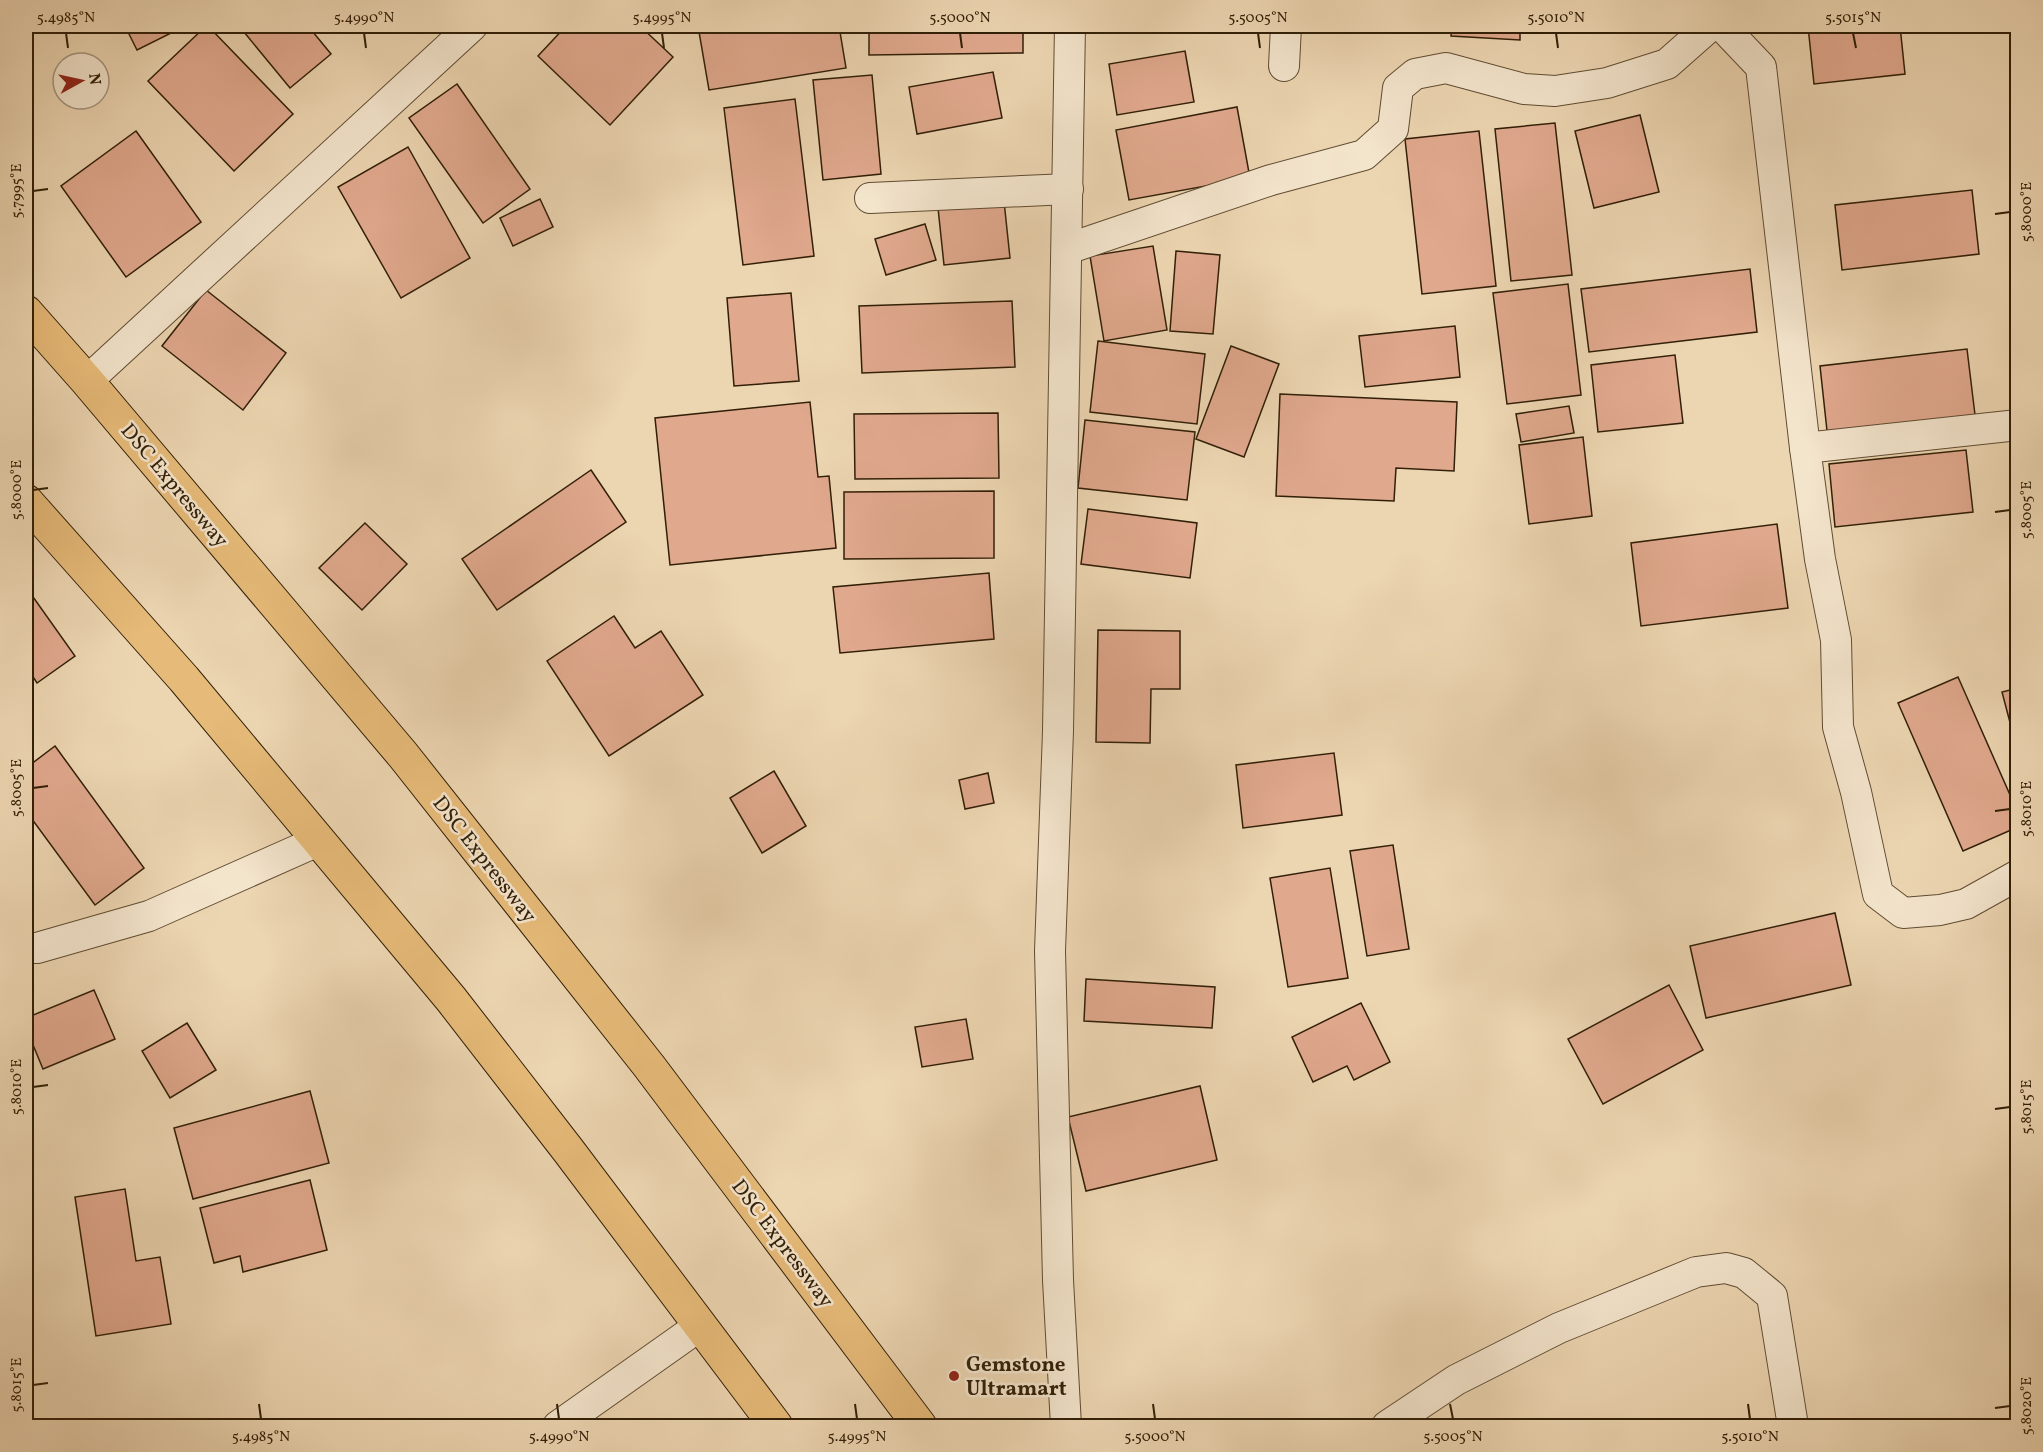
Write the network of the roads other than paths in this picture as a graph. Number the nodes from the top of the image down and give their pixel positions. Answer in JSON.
{"nodes":[{"id":1,"x":472,"y":26,"type":"edge"},
{"id":2,"x":1070,"y":26,"type":"edge"},
{"id":3,"x":1286,"y":26,"type":"edge"},
{"id":4,"x":1710,"y":26,"type":"edge"},
{"id":5,"x":1722,"y":26,"type":"edge"},
{"id":6,"x":1284,"y":66,"type":"dead end"},
{"id":7,"x":1068,"y":189,"type":"junction"},
{"id":8,"x":870,"y":198,"type":"dead end"},
{"id":9,"x":1066,"y":249,"type":"junction"},
{"id":10,"x":26,"y":312,"type":"edge"},
{"id":11,"x":87,"y":381,"type":"junction"},
{"id":12,"x":2018,"y":425,"type":"edge"},
{"id":13,"x":1805,"y":448,"type":"junction"},
{"id":14,"x":26,"y":501,"type":"edge"},
{"id":15,"x":318,"y":841,"type":"junction"},
{"id":16,"x":2018,"y":874,"type":"edge"},
{"id":17,"x":26,"y":948,"type":"edge"},
{"id":18,"x":701,"y":1325,"type":"junction"},
{"id":19,"x":558,"y":1426,"type":"edge"},
{"id":20,"x":776,"y":1426,"type":"edge"},
{"id":21,"x":920,"y":1426,"type":"edge"},
{"id":22,"x":1066,"y":1426,"type":"edge"},
{"id":23,"x":1387,"y":1426,"type":"edge"},
{"id":24,"x":1793,"y":1426,"type":"edge"}],
"edges":[{"from":1,"to":11,"type":"street"},
{"from":2,"to":7,"type":"street"},
{"from":3,"to":6,"type":"street"},
{"from":4,"to":9,"type":"street"},
{"from":5,"to":13,"type":"street"},
{"from":7,"to":8,"type":"street"},
{"from":7,"to":9,"type":"street"},
{"from":9,"to":22,"type":"street"},
{"from":10,"to":11,"type":"main road","name":"DSC Expressway"},
{"from":11,"to":21,"type":"main road","name":"DSC Expressway"},
{"from":12,"to":13,"type":"street"},
{"from":13,"to":16,"type":"street"},
{"from":14,"to":15,"type":"main road"},
{"from":15,"to":17,"type":"street"},
{"from":15,"to":18,"type":"main road"},
{"from":18,"to":19,"type":"street"},
{"from":18,"to":20,"type":"main road"},
{"from":23,"to":24,"type":"street"}]}
